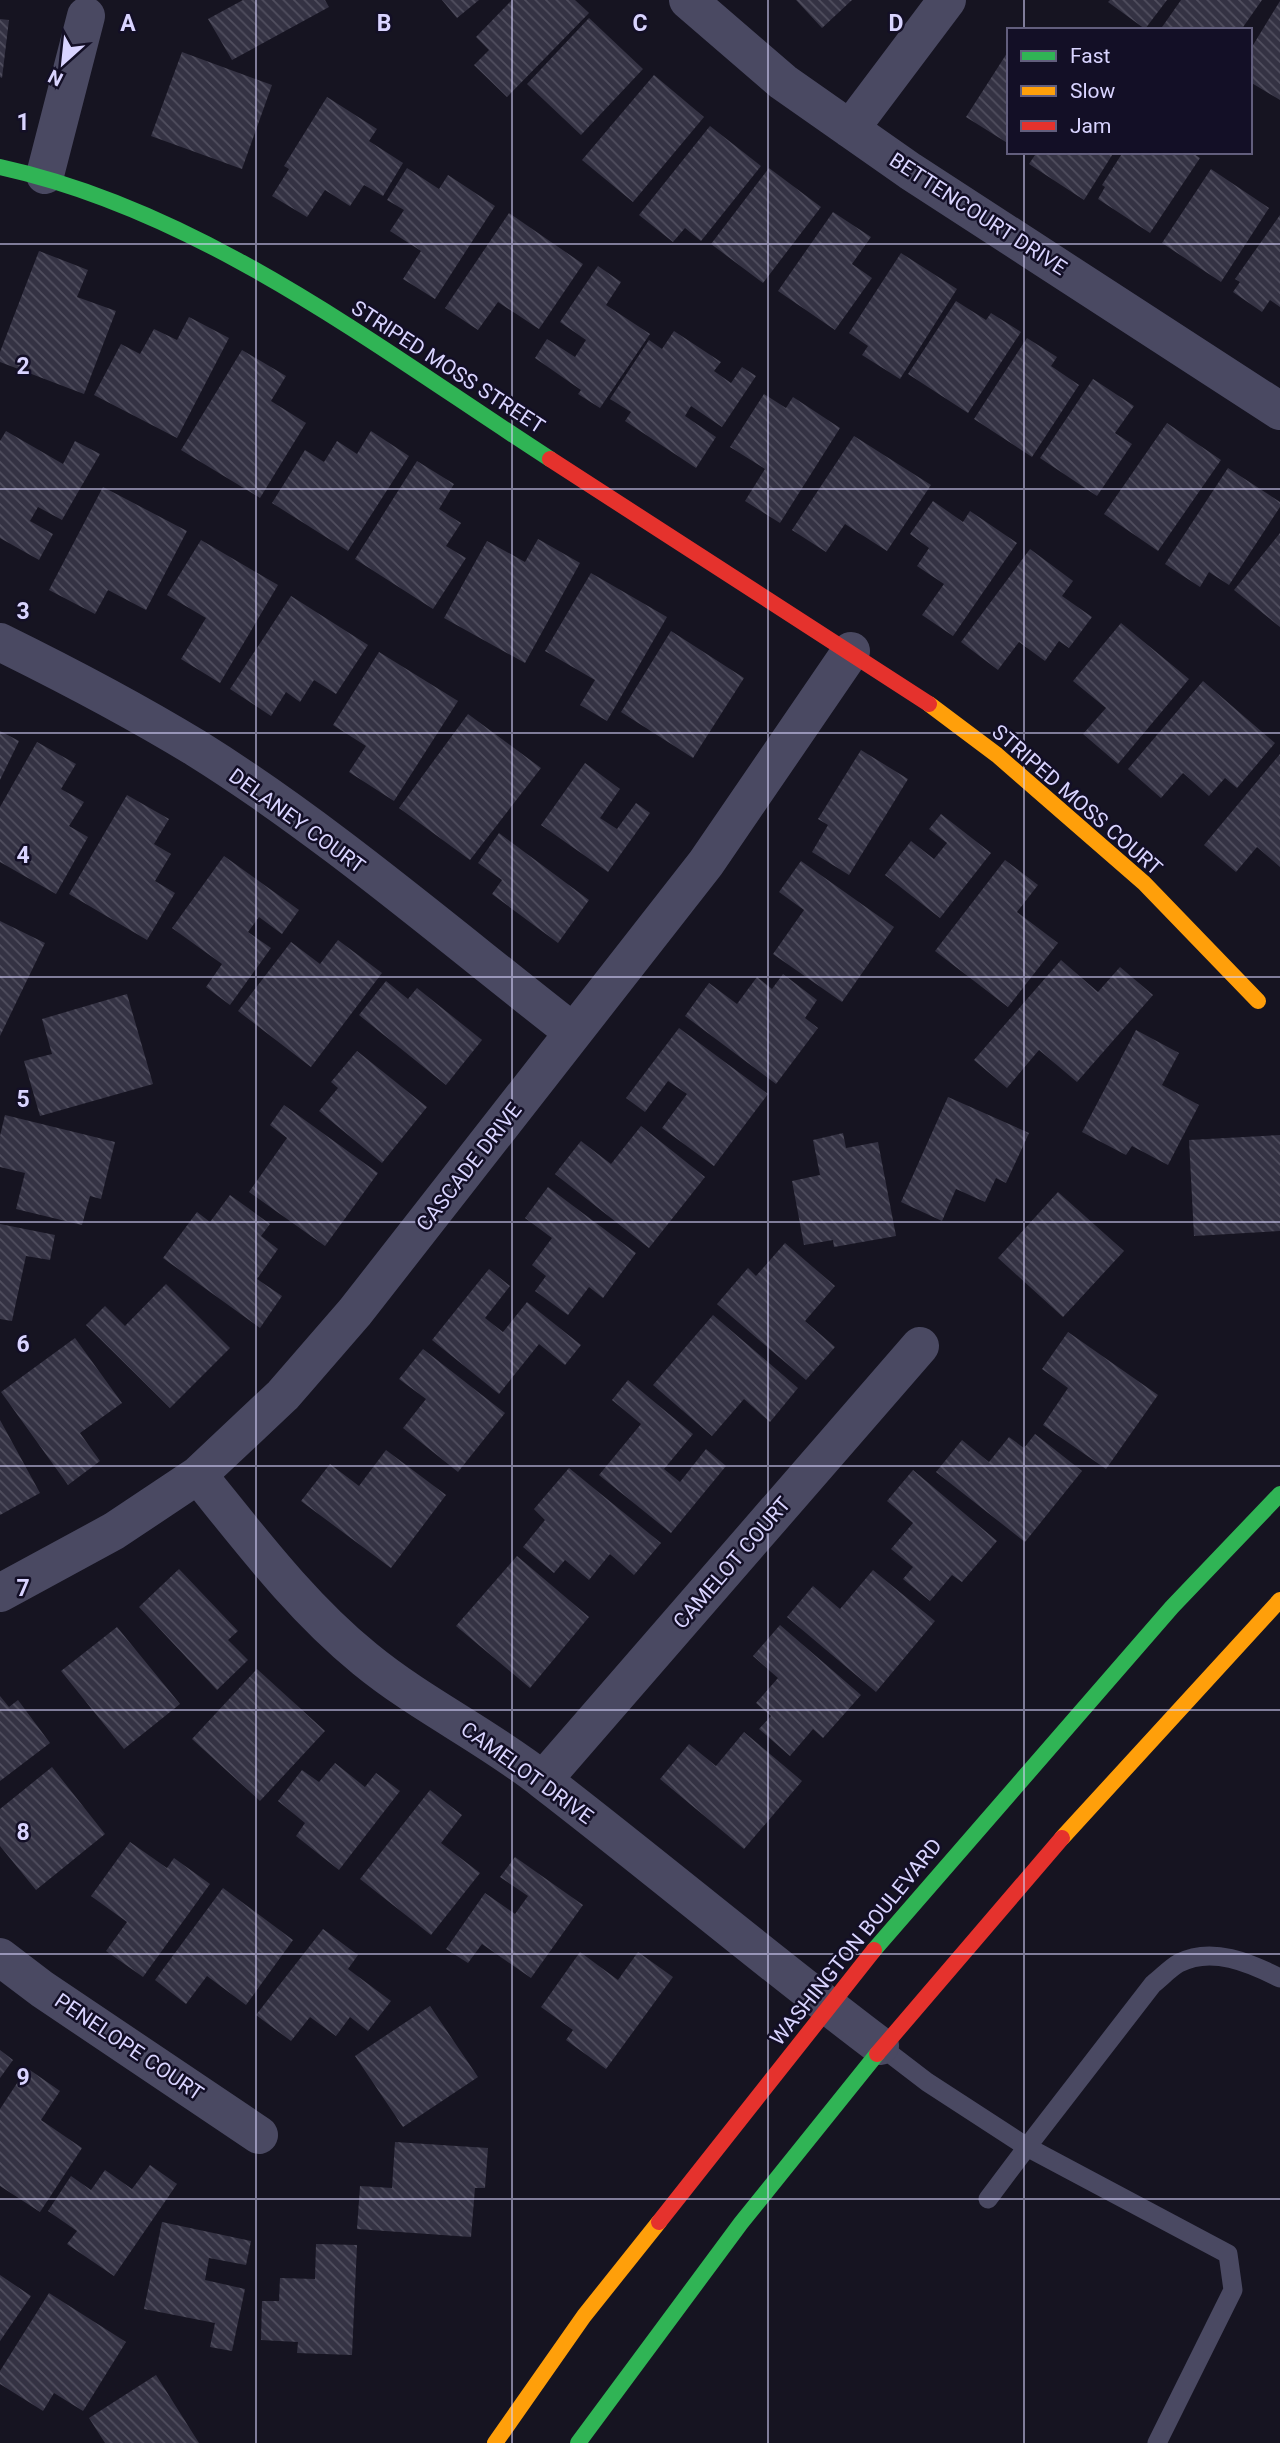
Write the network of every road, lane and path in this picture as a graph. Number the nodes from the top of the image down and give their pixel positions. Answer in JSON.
{"nodes":[{"id":1,"x":688,"y":0,"type":"edge"},
{"id":2,"x":947,"y":0,"type":"edge"},
{"id":3,"x":86,"y":16,"type":"dead end"},
{"id":4,"x":850,"y":129,"type":"junction"},
{"id":5,"x":0,"y":167,"type":"edge"},
{"id":6,"x":46,"y":175,"type":"junction"},
{"id":7,"x":1280,"y":411,"type":"edge"},
{"id":8,"x":0,"y":642,"type":"edge"},
{"id":9,"x":851,"y":651,"type":"junction"},
{"id":10,"x":1258,"y":1001,"type":"dead end"},
{"id":11,"x":573,"y":1032,"type":"junction"},
{"id":12,"x":920,"y":1346,"type":"dead end"},
{"id":13,"x":198,"y":1475,"type":"junction"},
{"id":14,"x":1280,"y":1494,"type":"edge"},
{"id":15,"x":0,"y":1593,"type":"edge"},
{"id":16,"x":1280,"y":1600,"type":"edge"},
{"id":17,"x":543,"y":1780,"type":"junction"},
{"id":18,"x":0,"y":1957,"type":"edge"},
{"id":19,"x":1280,"y":1978,"type":"edge"},
{"id":20,"x":829,"y":2007,"type":"junction"},
{"id":21,"x":880,"y":2046,"type":"junction"},
{"id":22,"x":259,"y":2135,"type":"dead end"},
{"id":23,"x":1027,"y":2147,"type":"junction"},
{"id":24,"x":988,"y":2199,"type":"dead end"},
{"id":25,"x":495,"y":2443,"type":"edge"},
{"id":26,"x":578,"y":2443,"type":"edge"},
{"id":27,"x":1157,"y":2443,"type":"edge"}],
"edges":[{"from":1,"to":4,"type":"street","name":"BETTENCOURT DRIVE"},
{"from":2,"to":4,"type":"street"},
{"from":3,"to":6,"type":"street"},
{"from":4,"to":7,"type":"street","name":"BETTENCOURT DRIVE"},
{"from":5,"to":6,"type":"main road","name":"STRIPED MOSS STREET"},
{"from":6,"to":9,"type":"main road","name":"STRIPED MOSS STREET"},
{"from":8,"to":11,"type":"street","name":"DELANEY COURT"},
{"from":9,"to":10,"type":"main road","name":"STRIPED MOSS COURT"},
{"from":9,"to":11,"type":"street","name":"CASCADE DRIVE"},
{"from":11,"to":13,"type":"street","name":"CASCADE DRIVE"},
{"from":12,"to":17,"type":"street","name":"CAMELOT COURT"},
{"from":13,"to":15,"type":"street","name":"CASCADE DRIVE"},
{"from":13,"to":17,"type":"street","name":"CAMELOT DRIVE"},
{"from":14,"to":20,"type":"main road","name":"WASHINGTON BOULEVARD"},
{"from":16,"to":21,"type":"main road"},
{"from":17,"to":20,"type":"street","name":"CAMELOT DRIVE"},
{"from":18,"to":22,"type":"street","name":"PENELOPE COURT"},
{"from":19,"to":23,"type":"lane"},
{"from":20,"to":21,"type":"street","name":"CAMELOT DRIVE"},
{"from":20,"to":25,"type":"main road","name":"WASHINGTON BOULEVARD"},
{"from":21,"to":23,"type":"lane"},
{"from":21,"to":26,"type":"main road"},
{"from":23,"to":24,"type":"lane"},
{"from":23,"to":27,"type":"lane"}]}
